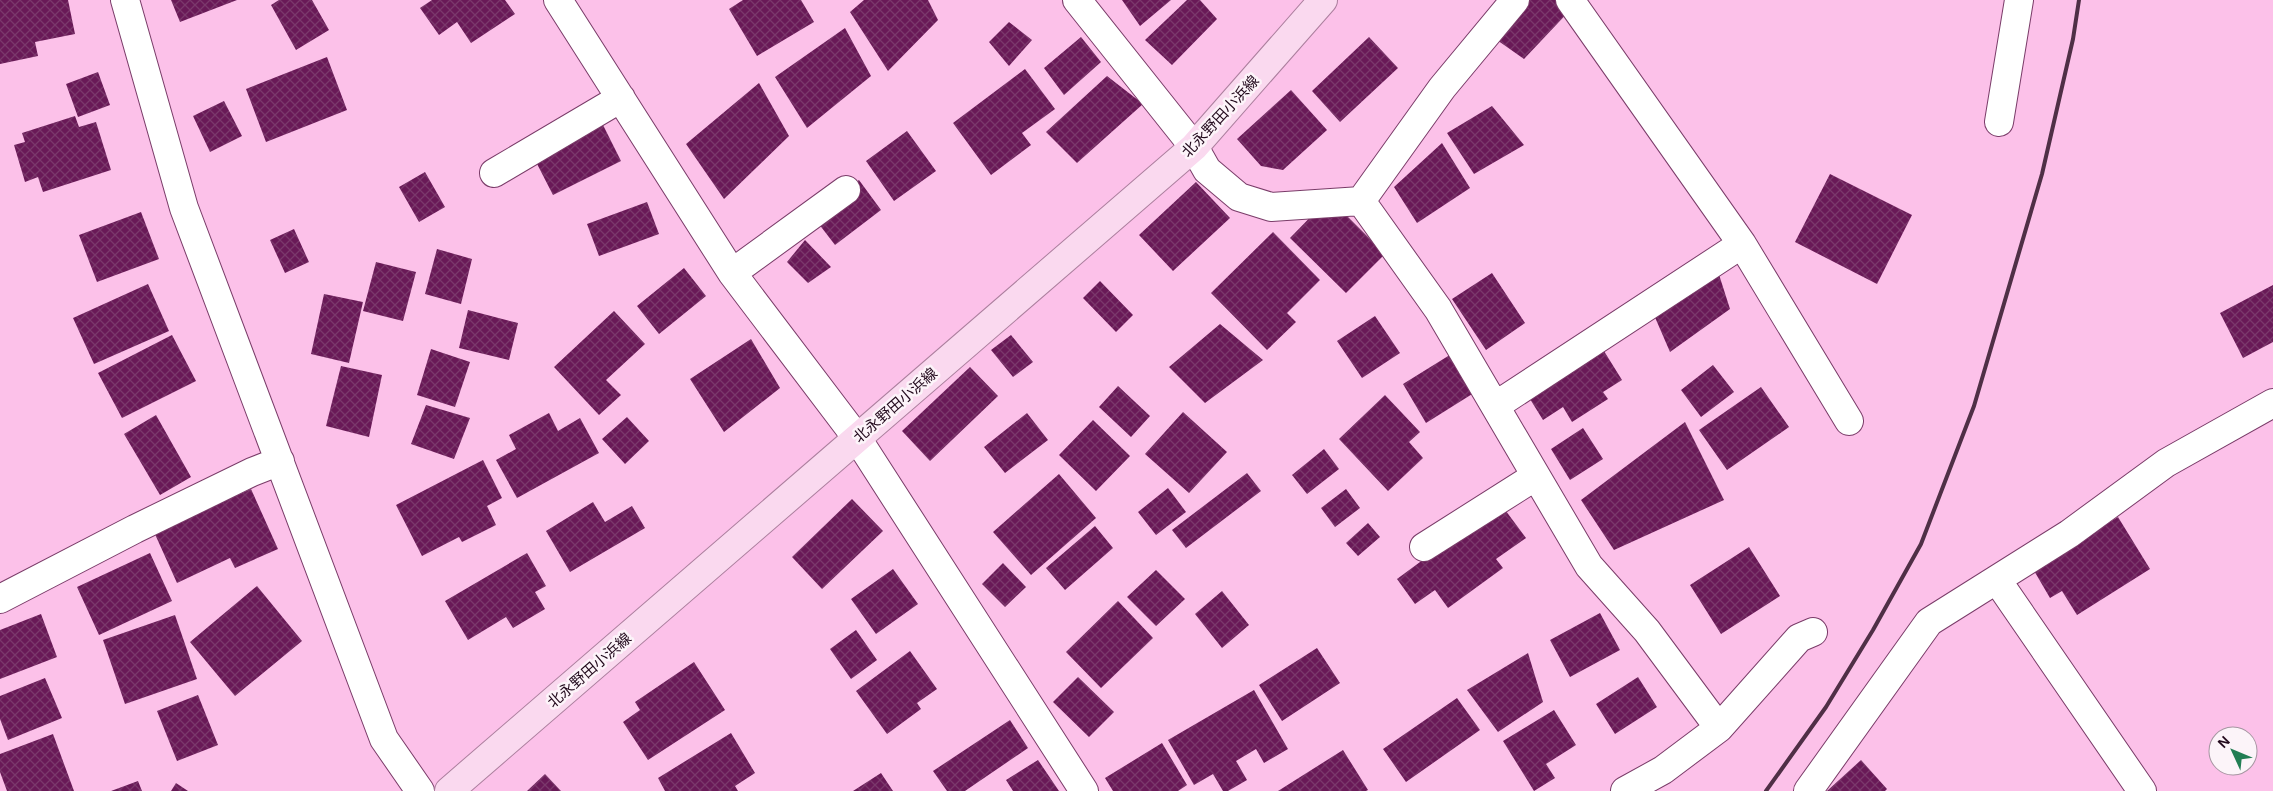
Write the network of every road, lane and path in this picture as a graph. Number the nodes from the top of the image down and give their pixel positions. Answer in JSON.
{"nodes":[{"id":1,"x":125,"y":0,"type":"edge"},
{"id":2,"x":558,"y":0,"type":"edge"},
{"id":3,"x":1077,"y":0,"type":"edge"},
{"id":4,"x":1324,"y":0,"type":"edge"},
{"id":5,"x":1515,"y":0,"type":"edge"},
{"id":6,"x":1570,"y":0,"type":"edge"},
{"id":7,"x":2019,"y":0,"type":"edge"},
{"id":8,"x":621,"y":98,"type":"junction"},
{"id":9,"x":1998,"y":122,"type":"dead end"},
{"id":10,"x":1194,"y":147,"type":"junction"},
{"id":11,"x":494,"y":173,"type":"dead end"},
{"id":12,"x":846,"y":190,"type":"dead end"},
{"id":13,"x":1361,"y":201,"type":"junction"},
{"id":14,"x":1742,"y":244,"type":"junction"},
{"id":15,"x":732,"y":273,"type":"junction"},
{"id":16,"x":2273,"y":403,"type":"edge"},
{"id":17,"x":1495,"y":406,"type":"junction"},
{"id":18,"x":1849,"y":421,"type":"dead end"},
{"id":19,"x":857,"y":438,"type":"junction"},
{"id":20,"x":280,"y":461,"type":"junction"},
{"id":21,"x":1536,"y":476,"type":"junction"},
{"id":22,"x":1424,"y":547,"type":"dead end"},
{"id":23,"x":1997,"y":580,"type":"junction"},
{"id":24,"x":0,"y":599,"type":"edge"},
{"id":25,"x":1813,"y":632,"type":"dead end"},
{"id":26,"x":1718,"y":728,"type":"junction"},
{"id":27,"x":420,"y":791,"type":"edge"},
{"id":28,"x":448,"y":791,"type":"edge"},
{"id":29,"x":1084,"y":791,"type":"edge"},
{"id":30,"x":1625,"y":791,"type":"edge"},
{"id":31,"x":1808,"y":791,"type":"edge"},
{"id":32,"x":2142,"y":791,"type":"edge"}],
"edges":[{"from":1,"to":20,"type":"street"},
{"from":2,"to":8,"type":"street"},
{"from":3,"to":10,"type":"street"},
{"from":4,"to":10,"type":"main road","name":"北永野田小浜線"},
{"from":5,"to":13,"type":"street"},
{"from":6,"to":14,"type":"street"},
{"from":7,"to":9,"type":"street"},
{"from":8,"to":11,"type":"street"},
{"from":8,"to":15,"type":"street"},
{"from":10,"to":13,"type":"street"},
{"from":10,"to":19,"type":"main road","name":"北永野田小浜線"},
{"from":12,"to":15,"type":"street"},
{"from":13,"to":17,"type":"street"},
{"from":14,"to":17,"type":"street"},
{"from":14,"to":18,"type":"street"},
{"from":15,"to":19,"type":"street"},
{"from":16,"to":23,"type":"street"},
{"from":17,"to":21,"type":"street"},
{"from":19,"to":28,"type":"main road","name":"北永野田小浜線"},
{"from":19,"to":29,"type":"street"},
{"from":20,"to":24,"type":"street"},
{"from":20,"to":27,"type":"street"},
{"from":21,"to":22,"type":"street"},
{"from":21,"to":26,"type":"street"},
{"from":23,"to":31,"type":"street"},
{"from":23,"to":32,"type":"street"},
{"from":25,"to":26,"type":"street"},
{"from":26,"to":30,"type":"street"}]}
